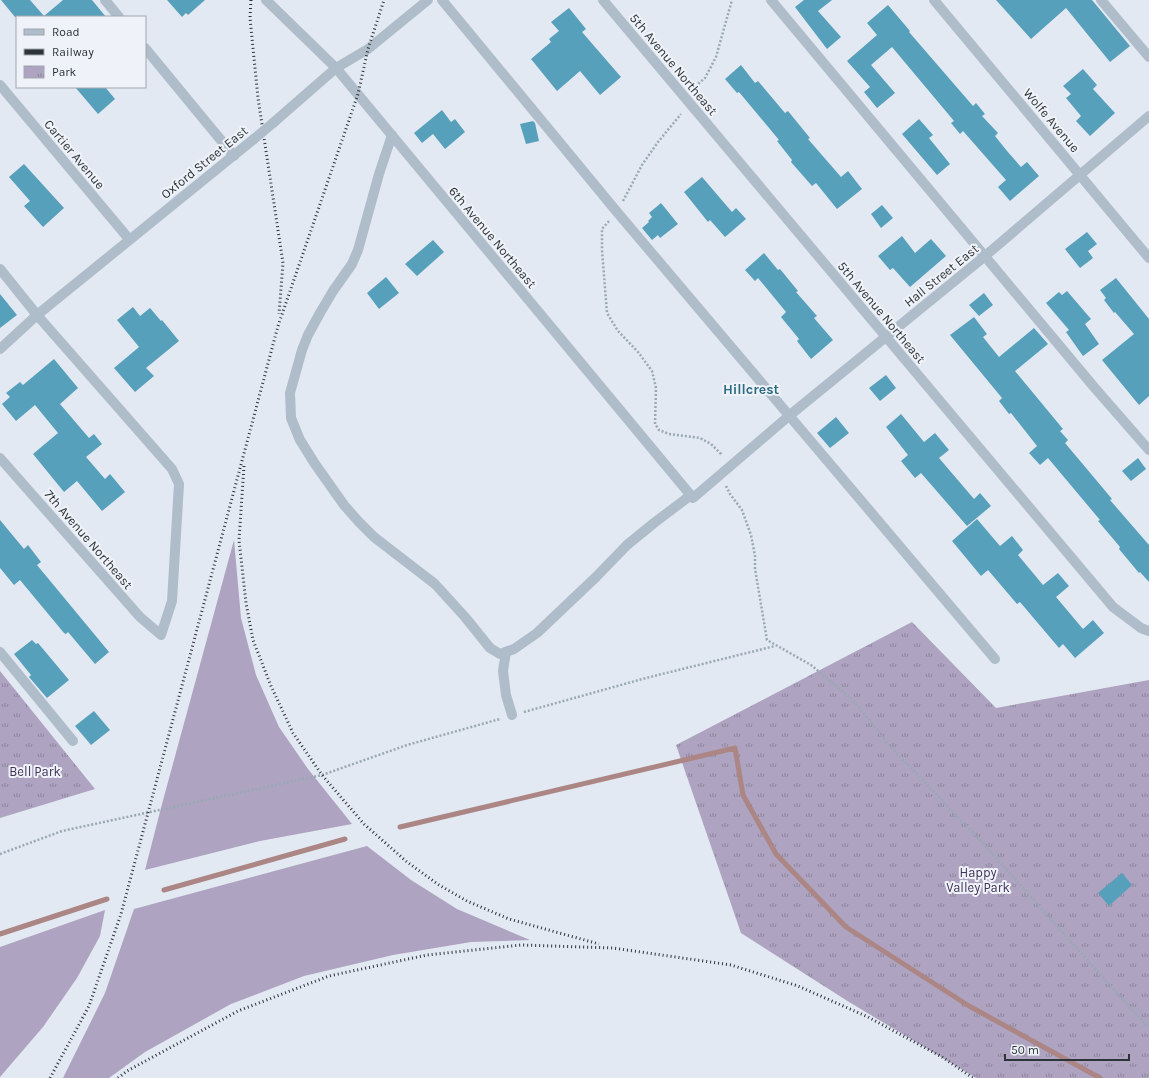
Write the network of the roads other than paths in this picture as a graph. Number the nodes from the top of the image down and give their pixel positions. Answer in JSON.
{"nodes":[{"id":1,"x":105,"y":0,"type":"edge"},
{"id":2,"x":266,"y":0,"type":"edge"},
{"id":3,"x":428,"y":0,"type":"edge"},
{"id":4,"x":442,"y":0,"type":"edge"},
{"id":5,"x":604,"y":0,"type":"edge"},
{"id":6,"x":771,"y":0,"type":"edge"},
{"id":7,"x":934,"y":0,"type":"edge"},
{"id":8,"x":1101,"y":0,"type":"edge"},
{"id":9,"x":118,"y":16,"type":"edge"},
{"id":10,"x":146,"y":49,"type":"edge"},
{"id":11,"x":1149,"y":57,"type":"edge"},
{"id":12,"x":336,"y":68,"type":"junction"},
{"id":13,"x":0,"y":85,"type":"edge"},
{"id":14,"x":1149,"y":116,"type":"edge"},
{"id":15,"x":392,"y":135,"type":"junction"},
{"id":16,"x":234,"y":156,"type":"junction"},
{"id":17,"x":1081,"y":175,"type":"junction"},
{"id":18,"x":129,"y":239,"type":"junction"},
{"id":19,"x":985,"y":256,"type":"junction"},
{"id":20,"x":1149,"y":258,"type":"edge"},
{"id":21,"x":0,"y":269,"type":"edge"},
{"id":22,"x":37,"y":315,"type":"junction"},
{"id":23,"x":885,"y":337,"type":"junction"},
{"id":24,"x":0,"y":349,"type":"edge"},
{"id":25,"x":790,"y":415,"type":"junction"},
{"id":26,"x":1149,"y":450,"type":"edge"},
{"id":27,"x":0,"y":458,"type":"edge"},
{"id":28,"x":692,"y":496,"type":"junction"},
{"id":29,"x":1149,"y":631,"type":"edge"},
{"id":30,"x":0,"y":652,"type":"edge"},
{"id":31,"x":506,"y":652,"type":"junction"},
{"id":32,"x":996,"y":659,"type":"dead end"},
{"id":33,"x":512,"y":715,"type":"road end"},
{"id":34,"x":73,"y":741,"type":"dead end"}],
"edges":[{"from":1,"to":9,"type":"street"},
{"from":2,"to":12,"type":"street","name":"6th Avenue Northeast"},
{"from":3,"to":12,"type":"street","name":"Oxford Street East"},
{"from":4,"to":25,"type":"street"},
{"from":5,"to":23,"type":"street","name":"5th Avenue Northeast"},
{"from":6,"to":19,"type":"street"},
{"from":7,"to":17,"type":"street","name":"Wolfe Avenue"},
{"from":8,"to":11,"type":"street"},
{"from":10,"to":16,"type":"street"},
{"from":12,"to":15,"type":"street","name":"6th Avenue Northeast"},
{"from":12,"to":16,"type":"street","name":"Oxford Street East","bridge":true},
{"from":13,"to":18,"type":"street","name":"Cartier Avenue"},
{"from":14,"to":17,"type":"street","name":"Hall Street East"},
{"from":15,"to":28,"type":"street","name":"6th Avenue Northeast"},
{"from":15,"to":31,"type":"street"},
{"from":16,"to":18,"type":"street","name":"Oxford Street East"},
{"from":17,"to":19,"type":"street","name":"Hall Street East"},
{"from":17,"to":20,"type":"street","name":"Wolfe Avenue"},
{"from":18,"to":22,"type":"street","name":"Oxford Street East"},
{"from":19,"to":23,"type":"street","name":"Hall Street East"},
{"from":19,"to":26,"type":"street"},
{"from":21,"to":22,"type":"street"},
{"from":22,"to":24,"type":"street","name":"Oxford Street East"},
{"from":22,"to":27,"type":"street","name":"7th Avenue Northeast"},
{"from":23,"to":25,"type":"street","name":"Hall Street East"},
{"from":23,"to":29,"type":"street","name":"5th Avenue Northeast"},
{"from":25,"to":28,"type":"street","name":"Hall Street East"},
{"from":25,"to":32,"type":"street"},
{"from":28,"to":31,"type":"street","name":"Hall Street East"},
{"from":30,"to":34,"type":"street"},
{"from":31,"to":33,"type":"street"}]}
